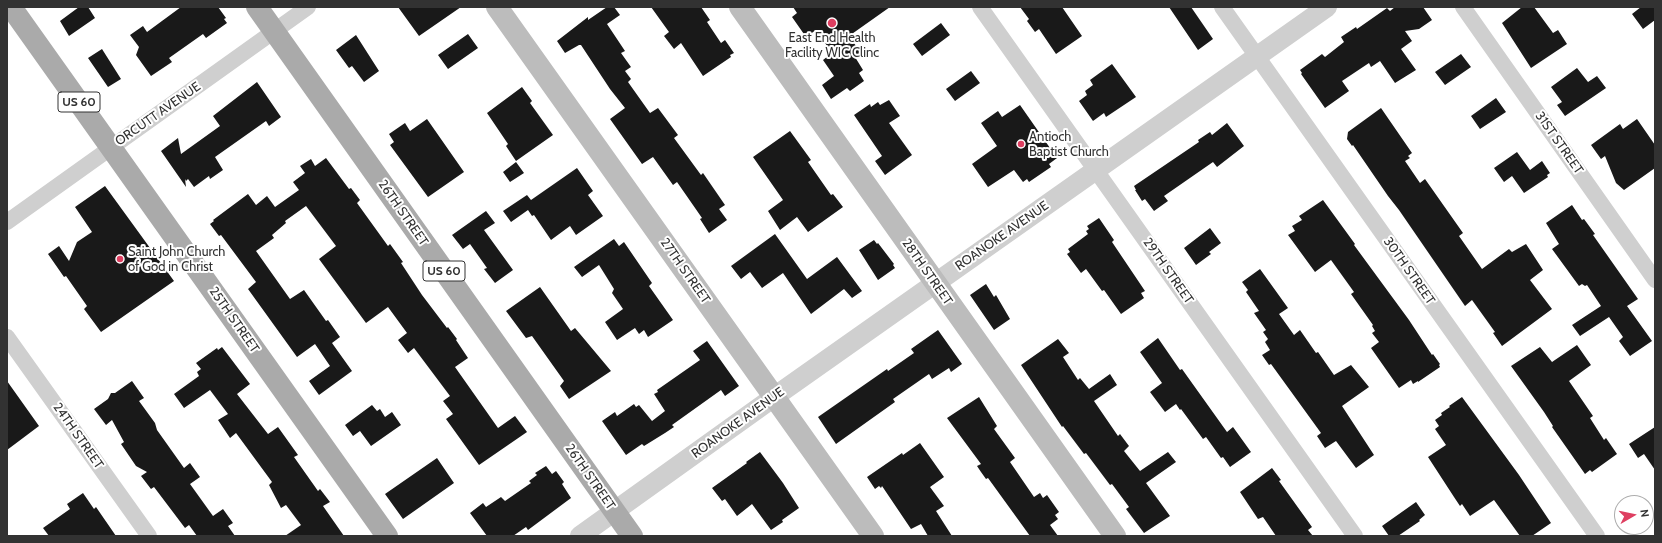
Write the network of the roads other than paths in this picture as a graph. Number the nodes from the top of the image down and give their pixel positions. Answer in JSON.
{"nodes":[{"id":1,"x":11,"y":7,"type":"edge"},
{"id":2,"x":257,"y":7,"type":"edge"},
{"id":3,"x":308,"y":7,"type":"edge"},
{"id":4,"x":497,"y":7,"type":"edge"},
{"id":5,"x":740,"y":7,"type":"edge"},
{"id":6,"x":980,"y":7,"type":"edge"},
{"id":7,"x":1222,"y":7,"type":"edge"},
{"id":8,"x":1327,"y":7,"type":"edge"},
{"id":9,"x":1463,"y":7,"type":"edge"},
{"id":10,"x":274,"y":32,"type":"junction"},
{"id":11,"x":1258,"y":57,"type":"junction"},
{"id":12,"x":111,"y":147,"type":"junction"},
{"id":13,"x":1096,"y":170,"type":"junction"},
{"id":14,"x":7,"y":222,"type":"edge"},
{"id":15,"x":1655,"y":280,"type":"edge"},
{"id":16,"x":936,"y":283,"type":"junction"},
{"id":17,"x":7,"y":337,"type":"edge"},
{"id":18,"x":774,"y":397,"type":"junction"},
{"id":19,"x":615,"y":512,"type":"junction"},
{"id":20,"x":149,"y":536,"type":"edge"},
{"id":21,"x":387,"y":536,"type":"edge"},
{"id":22,"x":580,"y":536,"type":"edge"},
{"id":23,"x":632,"y":536,"type":"edge"},
{"id":24,"x":873,"y":536,"type":"edge"},
{"id":25,"x":1115,"y":536,"type":"edge"},
{"id":26,"x":1355,"y":536,"type":"edge"},
{"id":27,"x":1597,"y":536,"type":"edge"}],
"edges":[{"from":1,"to":12,"type":"main road","name":"25TH STREET","number":"US 60"},
{"from":2,"to":10,"type":"main road","name":"26TH STREET","number":"US 60"},
{"from":3,"to":10,"type":"street","name":"ORCUTT AVENUE"},
{"from":4,"to":18,"type":"main road","name":"27TH STREET"},
{"from":5,"to":16,"type":"main road","name":"28TH STREET"},
{"from":6,"to":13,"type":"street","name":"29TH STREET"},
{"from":7,"to":11,"type":"street","name":"30TH STREET"},
{"from":8,"to":11,"type":"street","name":"ROANOKE AVENUE"},
{"from":9,"to":15,"type":"street","name":"31ST STREET"},
{"from":10,"to":12,"type":"street","name":"ORCUTT AVENUE"},
{"from":10,"to":19,"type":"main road","name":"26TH STREET","number":"US 60"},
{"from":11,"to":13,"type":"street","name":"ROANOKE AVENUE"},
{"from":11,"to":27,"type":"street","name":"30TH STREET"},
{"from":12,"to":14,"type":"street","name":"ORCUTT AVENUE"},
{"from":12,"to":21,"type":"main road","name":"25TH STREET","number":"US 60"},
{"from":13,"to":16,"type":"street","name":"ROANOKE AVENUE"},
{"from":13,"to":26,"type":"street","name":"29TH STREET"},
{"from":16,"to":18,"type":"street","name":"ROANOKE AVENUE"},
{"from":16,"to":25,"type":"main road","name":"28TH STREET"},
{"from":17,"to":20,"type":"street","name":"24TH STREET"},
{"from":18,"to":19,"type":"street","name":"ROANOKE AVENUE"},
{"from":18,"to":24,"type":"main road","name":"27TH STREET"},
{"from":19,"to":22,"type":"street","name":"ROANOKE AVENUE"},
{"from":19,"to":23,"type":"main road","name":"26TH STREET","number":"US 60"}]}
